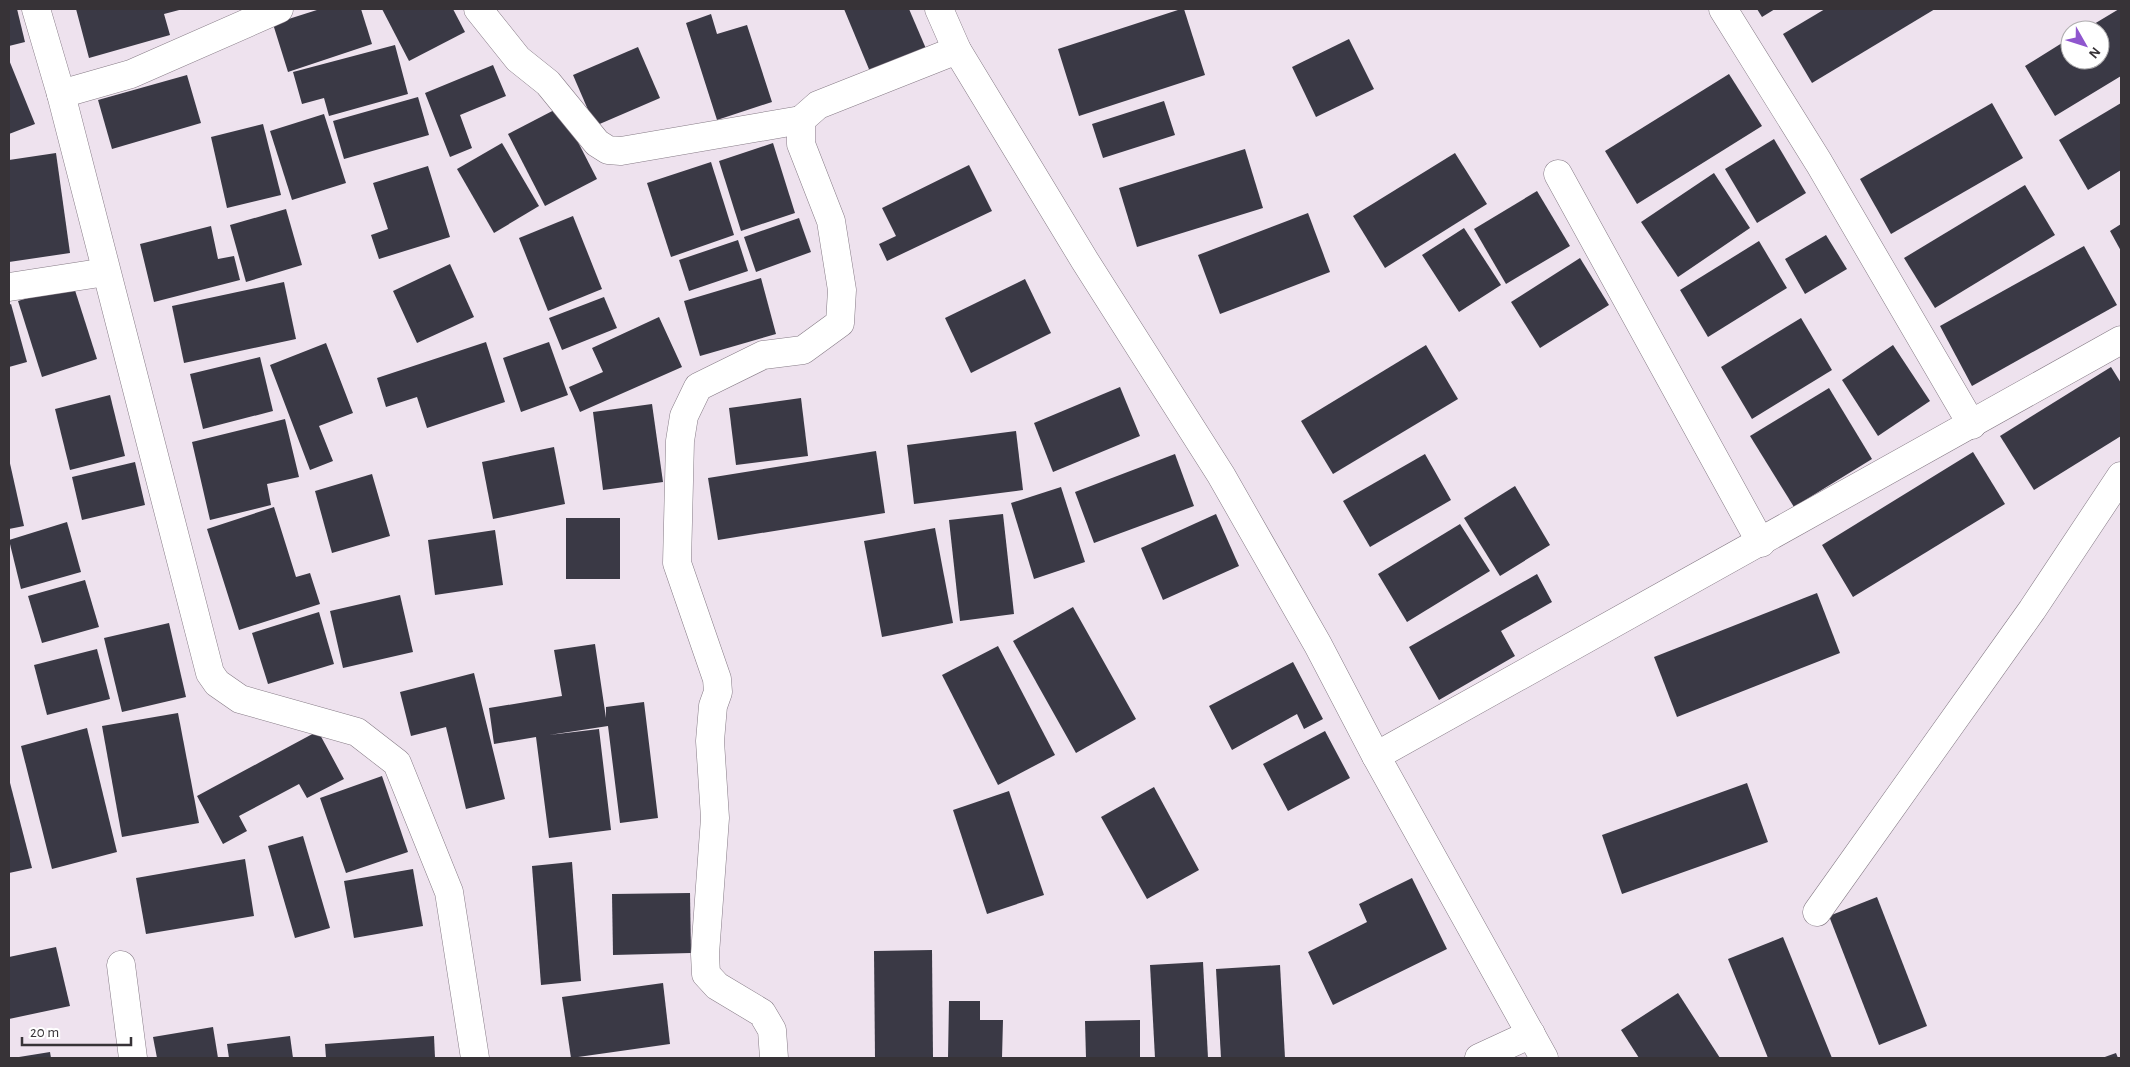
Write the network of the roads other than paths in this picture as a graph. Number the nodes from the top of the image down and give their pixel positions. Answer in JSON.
{"nodes":[{"id":1,"x":36,"y":9,"type":"edge"},
{"id":2,"x":279,"y":9,"type":"edge"},
{"id":3,"x":478,"y":9,"type":"edge"},
{"id":4,"x":939,"y":9,"type":"edge"},
{"id":5,"x":1723,"y":9,"type":"edge"},
{"id":6,"x":957,"y":50,"type":"junction"},
{"id":7,"x":60,"y":94,"type":"junction"},
{"id":8,"x":800,"y":120,"type":"junction"},
{"id":9,"x":1558,"y":174,"type":"dead end"},
{"id":10,"x":106,"y":272,"type":"junction"},
{"id":11,"x":9,"y":287,"type":"edge"},
{"id":12,"x":2121,"y":340,"type":"edge"},
{"id":13,"x":1972,"y":424,"type":"junction"},
{"id":14,"x":2121,"y":476,"type":"edge"},
{"id":15,"x":1760,"y":542,"type":"junction"},
{"id":16,"x":1376,"y":756,"type":"junction"},
{"id":17,"x":1817,"y":912,"type":"dead end"},
{"id":18,"x":121,"y":965,"type":"dead end"},
{"id":19,"x":1531,"y":1034,"type":"junction"},
{"id":20,"x":133,"y":1058,"type":"edge"},
{"id":21,"x":475,"y":1058,"type":"edge"},
{"id":22,"x":774,"y":1058,"type":"edge"},
{"id":23,"x":1479,"y":1058,"type":"edge"},
{"id":24,"x":1544,"y":1058,"type":"edge"}],
"edges":[{"from":1,"to":7,"type":"street"},
{"from":2,"to":7,"type":"street"},
{"from":3,"to":8,"type":"street"},
{"from":4,"to":6,"type":"street"},
{"from":5,"to":13,"type":"street"},
{"from":6,"to":8,"type":"street"},
{"from":6,"to":16,"type":"street"},
{"from":7,"to":10,"type":"street"},
{"from":8,"to":22,"type":"street"},
{"from":9,"to":15,"type":"street"},
{"from":10,"to":11,"type":"street"},
{"from":10,"to":21,"type":"street"},
{"from":12,"to":13,"type":"street"},
{"from":13,"to":15,"type":"street"},
{"from":14,"to":17,"type":"street"},
{"from":15,"to":16,"type":"street"},
{"from":16,"to":19,"type":"street"},
{"from":18,"to":20,"type":"street"},
{"from":19,"to":23,"type":"street"},
{"from":19,"to":24,"type":"street"}]}
